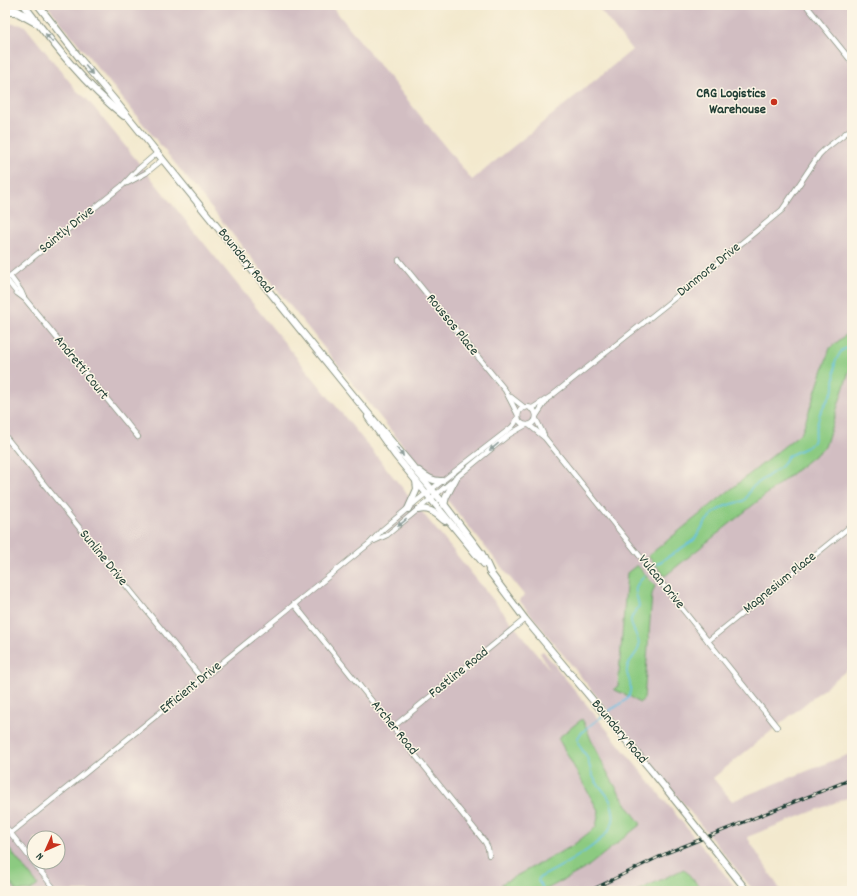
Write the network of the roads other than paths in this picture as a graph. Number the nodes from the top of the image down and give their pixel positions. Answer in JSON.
{"nodes":[{"id":1,"x":10,"y":5,"type":"edge"},
{"id":2,"x":24,"y":5,"type":"edge"},
{"id":3,"x":38,"y":5,"type":"edge"},
{"id":4,"x":806,"y":5,"type":"edge"},
{"id":5,"x":5,"y":10,"type":"edge"},
{"id":6,"x":36,"y":22,"type":"junction"},
{"id":7,"x":852,"y":62,"type":"edge"},
{"id":8,"x":98,"y":80,"type":"junction"},
{"id":9,"x":99,"y":93,"type":"junction"},
{"id":10,"x":132,"y":123,"type":"junction"},
{"id":11,"x":852,"y":128,"type":"edge"},
{"id":12,"x":157,"y":153,"type":"junction"},
{"id":13,"x":162,"y":160,"type":"junction"},
{"id":14,"x":123,"y":184,"type":"junction"},
{"id":15,"x":399,"y":260,"type":"dead end"},
{"id":16,"x":7,"y":278,"type":"edge"},
{"id":17,"x":25,"y":299,"type":"joint"},
{"id":18,"x":505,"y":390,"type":"junction"},
{"id":19,"x":550,"y":397,"type":"junction"},
{"id":20,"x":357,"y":400,"type":"junction"},
{"id":21,"x":525,"y":408,"type":"junction"},
{"id":22,"x":531,"y":409,"type":"junction"},
{"id":23,"x":518,"y":416,"type":"junction"},
{"id":24,"x":536,"y":417,"type":"junction"},
{"id":25,"x":528,"y":425,"type":"junction"},
{"id":26,"x":5,"y":436,"type":"edge"},
{"id":27,"x":138,"y":437,"type":"dead end"},
{"id":28,"x":545,"y":438,"type":"junction"},
{"id":29,"x":410,"y":464,"type":"junction"},
{"id":30,"x":456,"y":478,"type":"junction"},
{"id":31,"x":416,"y":481,"type":"junction"},
{"id":32,"x":442,"y":481,"type":"junction"},
{"id":33,"x":429,"y":492,"type":"junction"},
{"id":34,"x":434,"y":497,"type":"junction"},
{"id":35,"x":444,"y":505,"type":"junction"},
{"id":36,"x":408,"y":509,"type":"junction"},
{"id":37,"x":418,"y":510,"type":"junction"},
{"id":38,"x":852,"y":525,"type":"edge"},
{"id":39,"x":456,"y":530,"type":"junction"},
{"id":40,"x":370,"y":543,"type":"junction"},
{"id":41,"x":491,"y":573,"type":"junction"},
{"id":42,"x":294,"y":604,"type":"junction"},
{"id":43,"x":525,"y":619,"type":"junction"},
{"id":44,"x":708,"y":641,"type":"junction"},
{"id":45,"x":202,"y":679,"type":"junction"},
{"id":46,"x":393,"y":727,"type":"junction"},
{"id":47,"x":777,"y":727,"type":"dead end"},
{"id":48,"x":5,"y":826,"type":"edge"},
{"id":49,"x":11,"y":833,"type":"junction"},
{"id":50,"x":489,"y":855,"type":"dead end"},
{"id":51,"x":56,"y":891,"type":"edge"},
{"id":52,"x":747,"y":891,"type":"edge"}],
"edges":[{"from":1,"to":5,"type":"highway"},
{"from":2,"to":6,"type":"main road","name":"Boundary Road"},
{"from":3,"to":8,"type":"main road","name":"Boundary Road","one_way":true},
{"from":4,"to":7,"type":"street"},
{"from":5,"to":6,"type":"highway"},
{"from":9,"to":6,"type":"main road","name":"Boundary Road","one_way":true},
{"from":8,"to":9,"type":"main road"},
{"from":8,"to":10,"type":"main road","name":"Boundary Road"},
{"from":9,"to":10,"type":"main road","name":"Boundary Road"},
{"from":10,"to":12,"type":"main road","name":"Boundary Road"},
{"from":11,"to":19,"type":"street","name":"Dunmore Drive"},
{"from":12,"to":13,"type":"main road","name":"Boundary Road"},
{"from":12,"to":14,"type":"street","name":"Saintly Drive"},
{"from":13,"to":14,"type":"street","name":"Saintly Drive"},
{"from":13,"to":20,"type":"main road","name":"Boundary Road"},
{"from":14,"to":16,"type":"street","name":"Saintly Drive"},
{"from":15,"to":18,"type":"street","name":"Roussos Place"},
{"from":16,"to":17,"type":"street","name":"Saintly Drive"},
{"from":17,"to":27,"type":"street","name":"Andretti Court"},
{"from":18,"to":21,"type":"street","name":"Roussos Place"},
{"from":18,"to":23,"type":"street","name":"Roussos Place"},
{"from":19,"to":22,"type":"street","name":"Dunmore Drive"},
{"from":19,"to":24,"type":"street","name":"Dunmore Drive"},
{"from":20,"to":29,"type":"main road","name":"Boundary Road","one_way":true},
{"from":20,"to":31,"type":"main road","name":"Boundary Road"},
{"from":21,"to":22,"type":"street"},
{"from":21,"to":23,"type":"street"},
{"from":22,"to":24,"type":"street"},
{"from":23,"to":25,"type":"street"},
{"from":23,"to":32,"type":"street"},
{"from":24,"to":25,"type":"street"},
{"from":24,"to":28,"type":"street","name":"Vulcan Drive"},
{"from":25,"to":28,"type":"street","name":"Vulcan Drive"},
{"from":25,"to":30,"type":"street","one_way":true},
{"from":26,"to":45,"type":"street","name":"Sunline Drive"},
{"from":28,"to":44,"type":"street","name":"Vulcan Drive"},
{"from":29,"to":32,"type":"main road"},
{"from":29,"to":33,"type":"main road","name":"Boundary Road"},
{"from":30,"to":34,"type":"street"},
{"from":30,"to":35,"type":"main road"},
{"from":31,"to":33,"type":"main road","name":"Boundary Road"},
{"from":31,"to":36,"type":"main road"},
{"from":32,"to":33,"type":"street"},
{"from":33,"to":34,"type":"main road","name":"Boundary Road"},
{"from":33,"to":36,"type":"street","name":"Efficient Drive"},
{"from":34,"to":35,"type":"main road","name":"Boundary Road"},
{"from":34,"to":37,"type":"street","name":"Efficient Drive"},
{"from":34,"to":39,"type":"main road","name":"Boundary Road"},
{"from":35,"to":41,"type":"main road","name":"Boundary Road"},
{"from":36,"to":40,"type":"street","name":"Efficient Drive"},
{"from":37,"to":39,"type":"main road"},
{"from":37,"to":40,"type":"street","name":"Efficient Drive","one_way":true},
{"from":38,"to":44,"type":"street","name":"Magnesium Place"},
{"from":39,"to":41,"type":"main road","name":"Boundary Road"},
{"from":40,"to":42,"type":"street","name":"Efficient Drive"},
{"from":41,"to":43,"type":"main road","name":"Boundary Road"},
{"from":42,"to":45,"type":"street","name":"Efficient Drive"},
{"from":42,"to":46,"type":"street","name":"Archer Road"},
{"from":43,"to":46,"type":"street","name":"Fastline Road"},
{"from":43,"to":52,"type":"main road","name":"Boundary Road","bridge":true},
{"from":44,"to":47,"type":"street","name":"Vulcan Drive"},
{"from":45,"to":49,"type":"street","name":"Efficient Drive"},
{"from":46,"to":50,"type":"street","name":"Archer Road"},
{"from":48,"to":49,"type":"street"},
{"from":49,"to":51,"type":"street"}]}
